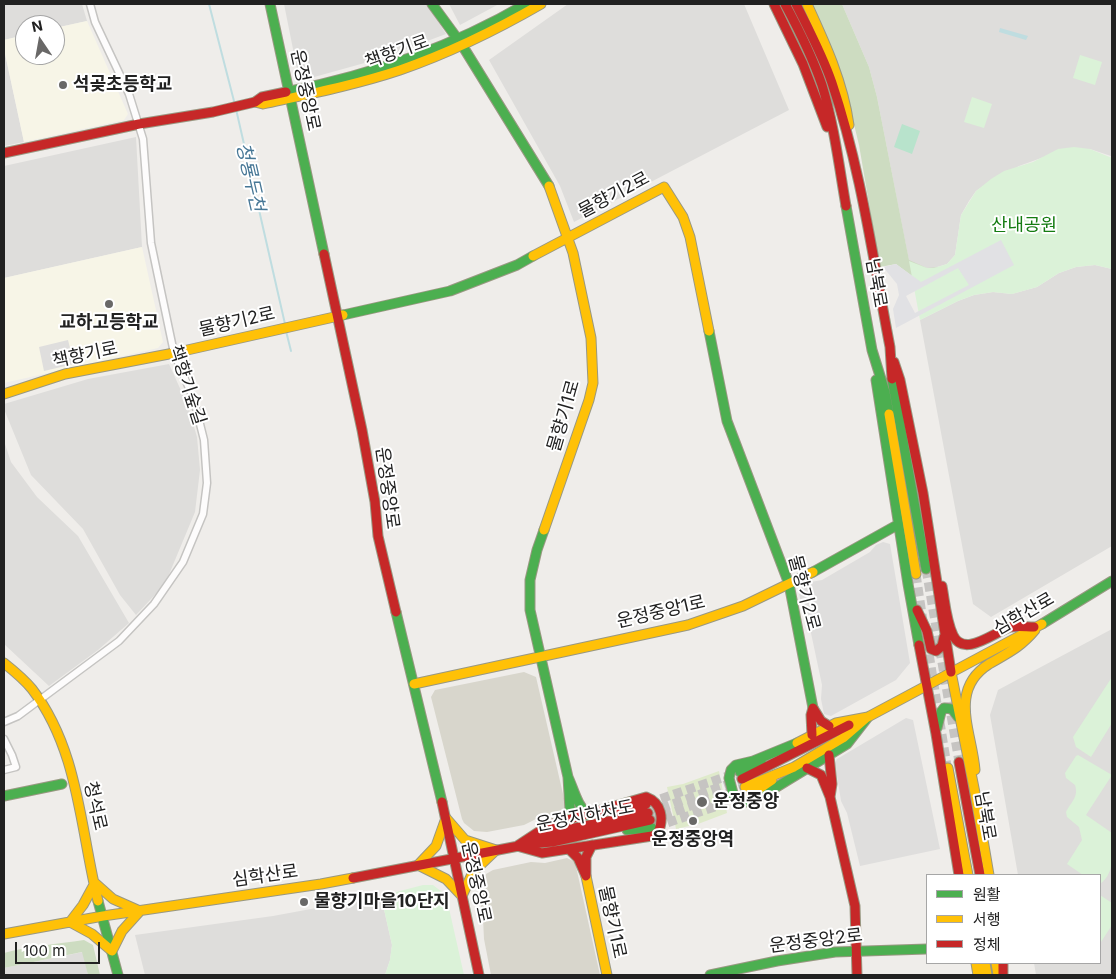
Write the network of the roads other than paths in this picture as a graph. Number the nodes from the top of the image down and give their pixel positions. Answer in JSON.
{"nodes":[{"id":1,"x":90,"y":4,"type":"edge"},
{"id":2,"x":270,"y":4,"type":"edge"},
{"id":3,"x":432,"y":4,"type":"edge"},
{"id":4,"x":526,"y":4,"type":"edge"},
{"id":5,"x":540,"y":4,"type":"edge"},
{"id":6,"x":774,"y":4,"type":"edge"},
{"id":7,"x":785,"y":4,"type":"edge"},
{"id":8,"x":796,"y":4,"type":"edge"},
{"id":9,"x":807,"y":4,"type":"edge"},
{"id":10,"x":460,"y":42,"type":"junction"},
{"id":11,"x":289,"y":95,"type":"junction"},
{"id":12,"x":139,"y":124,"type":"junction"},
{"id":13,"x":852,"y":150,"type":"junction"},
{"id":14,"x":836,"y":152,"type":"junction"},
{"id":15,"x":4,"y":153,"type":"edge"},
{"id":16,"x":568,"y":238,"type":"junction"},
{"id":17,"x":338,"y":317,"type":"junction"},
{"id":18,"x":890,"y":347,"type":"junction"},
{"id":19,"x":872,"y":350,"type":"junction"},
{"id":20,"x":174,"y":353,"type":"junction"},
{"id":21,"x":4,"y":394,"type":"edge"},
{"id":22,"x":926,"y":522,"type":"junction"},
{"id":23,"x":899,"y":524,"type":"junction"},
{"id":24,"x":926,"y":569,"type":"tunnel mouth"},
{"id":25,"x":916,"y":574,"type":"tunnel mouth"},
{"id":26,"x":1112,"y":581,"type":"edge"},
{"id":27,"x":789,"y":584,"type":"junction"},
{"id":28,"x":910,"y":591,"type":"junction"},
{"id":29,"x":1037,"y":627,"type":"junction"},
{"id":30,"x":944,"y":634,"type":"junction"},
{"id":31,"x":540,"y":655,"type":"junction"},
{"id":32,"x":4,"y":663,"type":"edge"},
{"id":33,"x":951,"y":673,"type":"junction"},
{"id":34,"x":414,"y":684,"type":"junction"},
{"id":35,"x":928,"y":686,"type":"junction"},
{"id":36,"x":40,"y":700,"type":"junction"},
{"id":37,"x":813,"y":708,"type":"junction"},
{"id":38,"x":867,"y":718,"type":"junction"},
{"id":39,"x":4,"y":722,"type":"edge"},
{"id":40,"x":961,"y":722,"type":"junction"},
{"id":41,"x":829,"y":726,"type":"junction"},
{"id":42,"x":936,"y":734,"type":"junction"},
{"id":43,"x":812,"y":735,"type":"junction"},
{"id":44,"x":4,"y":739,"type":"edge"},
{"id":45,"x":829,"y":755,"type":"junction"},
{"id":46,"x":959,"y":762,"type":"tunnel mouth"},
{"id":47,"x":947,"y":766,"type":"tunnel mouth"},
{"id":48,"x":807,"y":768,"type":"junction"},
{"id":49,"x":4,"y":770,"type":"edge"},
{"id":50,"x":568,"y":777,"type":"junction"},
{"id":51,"x":62,"y":784,"type":"dead end"},
{"id":52,"x":975,"y":792,"type":"junction"},
{"id":53,"x":4,"y":796,"type":"edge"},
{"id":54,"x":830,"y":797,"type":"junction"},
{"id":55,"x":588,"y":815,"type":"junction"},
{"id":56,"x":446,"y":818,"type":"junction"},
{"id":57,"x":566,"y":821,"type":"junction"},
{"id":58,"x":530,"y":844,"type":"junction"},
{"id":59,"x":592,"y":845,"type":"junction"},
{"id":60,"x":517,"y":846,"type":"junction"},
{"id":61,"x":569,"y":848,"type":"junction"},
{"id":62,"x":496,"y":850,"type":"junction"},
{"id":63,"x":455,"y":858,"type":"junction"},
{"id":64,"x":418,"y":865,"type":"junction"},
{"id":65,"x":959,"y":874,"type":"edge"},
{"id":66,"x":968,"y":874,"type":"edge"},
{"id":67,"x":980,"y":874,"type":"edge"},
{"id":68,"x":989,"y":874,"type":"edge"},
{"id":69,"x":586,"y":876,"type":"junction"},
{"id":70,"x":94,"y":883,"type":"junction"},
{"id":71,"x":462,"y":896,"type":"junction"},
{"id":72,"x":140,"y":911,"type":"junction"},
{"id":73,"x":103,"y":916,"type":"junction"},
{"id":74,"x":70,"y":922,"type":"junction"},
{"id":75,"x":4,"y":934,"type":"edge"},
{"id":76,"x":926,"y":949,"type":"edge"},
{"id":77,"x":112,"y":951,"type":"junction"},
{"id":78,"x":858,"y":951,"type":"junction"},
{"id":79,"x":118,"y":975,"type":"edge"},
{"id":80,"x":478,"y":975,"type":"edge"},
{"id":81,"x":607,"y":975,"type":"edge"},
{"id":82,"x":710,"y":975,"type":"edge"},
{"id":83,"x":857,"y":975,"type":"edge"}],
"edges":[{"from":1,"to":12,"type":"street","name":"책향기숲길"},
{"from":2,"to":11,"type":"street","name":"운정중앙로"},
{"from":3,"to":10,"type":"street","name":"물향기1로"},
{"from":4,"to":10,"type":"street","name":"책향기로"},
{"from":5,"to":10,"type":"street","name":"책향기로"},
{"from":6,"to":14,"type":"street"},
{"from":7,"to":14,"type":"street","name":"남북로"},
{"from":8,"to":13,"type":"street","name":"남북로"},
{"from":9,"to":13,"type":"street"},
{"from":10,"to":11,"type":"street","name":"책향기로"},
{"from":10,"to":16,"type":"street","name":"물향기1로"},
{"from":11,"to":12,"type":"street","name":"책향기로"},
{"from":11,"to":17,"type":"street","name":"운정중앙로"},
{"from":12,"to":15,"type":"street","name":"책향기로"},
{"from":12,"to":20,"type":"street","name":"책향기숲길"},
{"from":13,"to":18,"type":"street","name":"남북로"},
{"from":14,"to":19,"type":"street","name":"남북로"},
{"from":16,"to":17,"type":"street","name":"물향기2로"},
{"from":16,"to":27,"type":"street","name":"물향기2로"},
{"from":16,"to":31,"type":"street","name":"물향기1로"},
{"from":17,"to":20,"type":"street","name":"물향기2로"},
{"from":17,"to":34,"type":"street","name":"운정중앙로"},
{"from":18,"to":22,"type":"street"},
{"from":18,"to":24,"type":"street","name":"남북로"},
{"from":19,"to":23,"type":"street"},
{"from":19,"to":25,"type":"street","name":"남북로"},
{"from":20,"to":21,"type":"street","name":"책향기로"},
{"from":20,"to":36,"type":"street","name":"책향기숲길"},
{"from":22,"to":29,"type":"street"},
{"from":22,"to":30,"type":"street"},
{"from":23,"to":27,"type":"street","name":"운정중앙1로"},
{"from":23,"to":28,"type":"street"},
{"from":26,"to":29,"type":"street","name":"심학산로"},
{"from":27,"to":31,"type":"street","name":"운정중앙1로"},
{"from":27,"to":37,"type":"street","name":"물향기2로"},
{"from":28,"to":30,"type":"street"},
{"from":28,"to":35,"type":"street"},
{"from":29,"to":33,"type":"street","name":"심학산로"},
{"from":29,"to":52,"type":"street"},
{"from":30,"to":33,"type":"street"},
{"from":31,"to":34,"type":"street","name":"운정중앙1로"},
{"from":31,"to":50,"type":"street","name":"물향기1로"},
{"from":32,"to":36,"type":"street","name":"청석로"},
{"from":33,"to":35,"type":"street","name":"심학산로"},
{"from":33,"to":40,"type":"street"},
{"from":34,"to":56,"type":"street","name":"운정중앙로"},
{"from":35,"to":38,"type":"street","name":"심학산로"},
{"from":35,"to":42,"type":"street"},
{"from":36,"to":39,"type":"street","name":"책향기숲길"},
{"from":36,"to":70,"type":"street","name":"청석로"},
{"from":37,"to":41,"type":"street"},
{"from":37,"to":43,"type":"street","name":"물향기2로"},
{"from":38,"to":38,"type":"street"},
{"from":38,"to":41,"type":"street"},
{"from":38,"to":45,"type":"street"},
{"from":40,"to":42,"type":"street"},
{"from":40,"to":52,"type":"street"},
{"from":41,"to":43,"type":"street"},
{"from":42,"to":65,"type":"street"},
{"from":43,"to":48,"type":"street"},
{"from":44,"to":49,"type":"street"},
{"from":45,"to":48,"type":"street"},
{"from":45,"to":54,"type":"street"},
{"from":46,"to":67,"type":"street","name":"남북로"},
{"from":47,"to":66,"type":"street","name":"남북로"},
{"from":48,"to":54,"type":"street"},
{"from":50,"to":55,"type":"street"},
{"from":50,"to":57,"type":"street"},
{"from":51,"to":53,"type":"street"},
{"from":52,"to":68,"type":"street"},
{"from":54,"to":78,"type":"street"},
{"from":55,"to":57,"type":"street"},
{"from":55,"to":59,"type":"street"},
{"from":56,"to":62,"type":"street"},
{"from":56,"to":63,"type":"street","name":"운정중앙로"},
{"from":56,"to":64,"type":"street"},
{"from":57,"to":60,"type":"street"},
{"from":58,"to":58,"type":"street","name":"운정지하차도"},
{"from":58,"to":60,"type":"street","name":"심학산로"},
{"from":59,"to":61,"type":"street"},
{"from":59,"to":69,"type":"street"},
{"from":60,"to":61,"type":"street"},
{"from":60,"to":62,"type":"street","name":"심학산로"},
{"from":61,"to":69,"type":"street"},
{"from":62,"to":63,"type":"street","name":"심학산로"},
{"from":62,"to":71,"type":"street"},
{"from":63,"to":64,"type":"street","name":"심학산로"},
{"from":63,"to":71,"type":"street","name":"운정중앙로"},
{"from":64,"to":71,"type":"street"},
{"from":64,"to":72,"type":"street","name":"심학산로"},
{"from":69,"to":81,"type":"street","name":"물향기1로"},
{"from":70,"to":72,"type":"street"},
{"from":70,"to":73,"type":"street","name":"청석로"},
{"from":70,"to":74,"type":"street"},
{"from":71,"to":80,"type":"street","name":"운정중앙로"},
{"from":72,"to":73,"type":"street","name":"심학산로"},
{"from":72,"to":77,"type":"street"},
{"from":73,"to":74,"type":"street","name":"심학산로"},
{"from":73,"to":77,"type":"street","name":"청석로"},
{"from":74,"to":75,"type":"street","name":"심학산로"},
{"from":74,"to":77,"type":"street"},
{"from":76,"to":78,"type":"street","name":"운정중앙2로"},
{"from":77,"to":79,"type":"street","name":"청석로"},
{"from":78,"to":82,"type":"street","name":"운정중앙2로"},
{"from":78,"to":83,"type":"street"}]}
